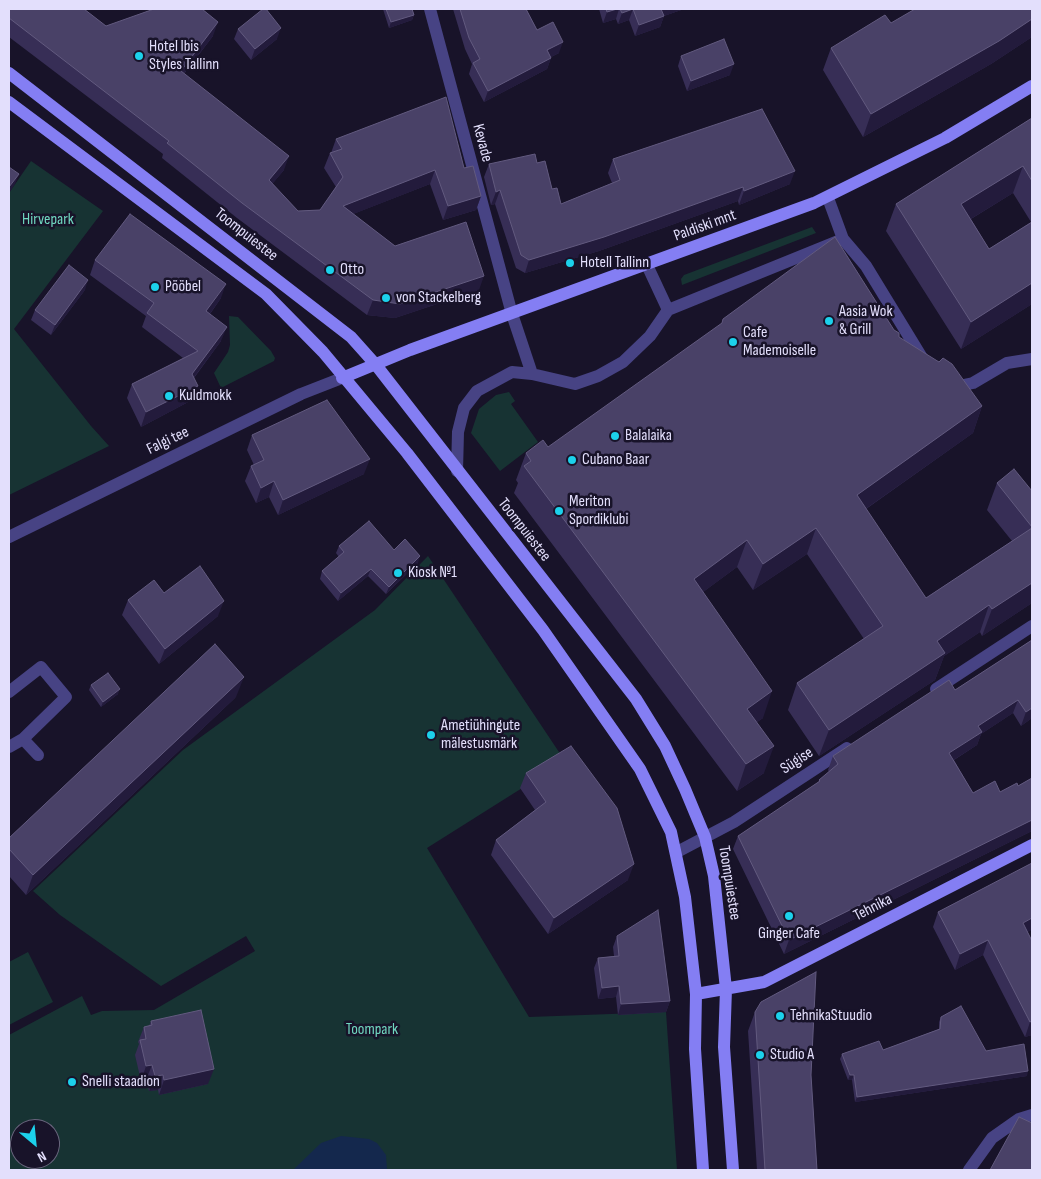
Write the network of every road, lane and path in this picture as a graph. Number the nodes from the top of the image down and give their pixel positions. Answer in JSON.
{"nodes":[{"id":1,"x":430,"y":9,"type":"edge"},
{"id":2,"x":9,"y":73,"type":"edge"},
{"id":3,"x":1032,"y":86,"type":"edge"},
{"id":4,"x":9,"y":102,"type":"edge"},
{"id":5,"x":828,"y":198,"type":"junction"},
{"id":6,"x":843,"y":239,"type":"junction"},
{"id":7,"x":647,"y":265,"type":"junction"},
{"id":8,"x":668,"y":310,"type":"junction"},
{"id":9,"x":512,"y":314,"type":"junction"},
{"id":10,"x":1032,"y":359,"type":"edge"},
{"id":11,"x":376,"y":365,"type":"junction"},
{"id":12,"x":532,"y":374,"type":"junction"},
{"id":13,"x":342,"y":378,"type":"junction"},
{"id":14,"x":457,"y":471,"type":"junction"},
{"id":15,"x":9,"y":537,"type":"edge"},
{"id":16,"x":1032,"y":626,"type":"edge"},
{"id":17,"x":9,"y":692,"type":"edge"},
{"id":18,"x":928,"y":695,"type":"edge"},
{"id":19,"x":23,"y":739,"type":"junction"},
{"id":20,"x":855,"y":743,"type":"edge"},
{"id":21,"x":9,"y":747,"type":"edge"},
{"id":22,"x":38,"y":755,"type":"dead end"},
{"id":23,"x":705,"y":837,"type":"junction"},
{"id":24,"x":1032,"y":845,"type":"edge"},
{"id":25,"x":677,"y":852,"type":"junction"},
{"id":26,"x":726,"y":989,"type":"junction"},
{"id":27,"x":696,"y":994,"type":"junction"},
{"id":28,"x":1032,"y":1115,"type":"edge"},
{"id":29,"x":703,"y":1170,"type":"edge"},
{"id":30,"x":733,"y":1170,"type":"edge"},
{"id":31,"x":969,"y":1170,"type":"edge"}],
"edges":[{"from":1,"to":9,"type":"street","name":"Kevade"},
{"from":2,"to":11,"type":"main road","name":"Toompuiestee"},
{"from":3,"to":5,"type":"main road","name":"Paldiski mnt"},
{"from":4,"to":13,"type":"main road"},
{"from":5,"to":6,"type":"street"},
{"from":5,"to":7,"type":"main road","name":"Paldiski mnt"},
{"from":6,"to":8,"type":"street"},
{"from":6,"to":10,"type":"street"},
{"from":7,"to":8,"type":"street"},
{"from":7,"to":9,"type":"main road","name":"Paldiski mnt"},
{"from":8,"to":12,"type":"street"},
{"from":9,"to":11,"type":"main road","name":"Paldiski mnt"},
{"from":9,"to":12,"type":"street","name":"Kevade"},
{"from":11,"to":13,"type":"main road","name":"Paldiski mnt"},
{"from":11,"to":14,"type":"main road","name":"Toompuiestee"},
{"from":12,"to":14,"type":"street"},
{"from":13,"to":15,"type":"street","name":"Falgi tee"},
{"from":13,"to":25,"type":"main road"},
{"from":14,"to":23,"type":"main road","name":"Toompuiestee"},
{"from":16,"to":18,"type":"street"},
{"from":17,"to":19,"type":"street"},
{"from":19,"to":21,"type":"street"},
{"from":19,"to":22,"type":"street"},
{"from":20,"to":23,"type":"street","name":"Sügise"},
{"from":23,"to":25,"type":"street","name":"Sügise"},
{"from":23,"to":26,"type":"main road","name":"Toompuiestee"},
{"from":24,"to":26,"type":"main road","name":"Tehnika"},
{"from":25,"to":27,"type":"main road"},
{"from":26,"to":27,"type":"main road","name":"Tehnika"},
{"from":26,"to":30,"type":"main road","name":"Toompuiestee"},
{"from":27,"to":29,"type":"main road"},
{"from":28,"to":31,"type":"street"}]}
